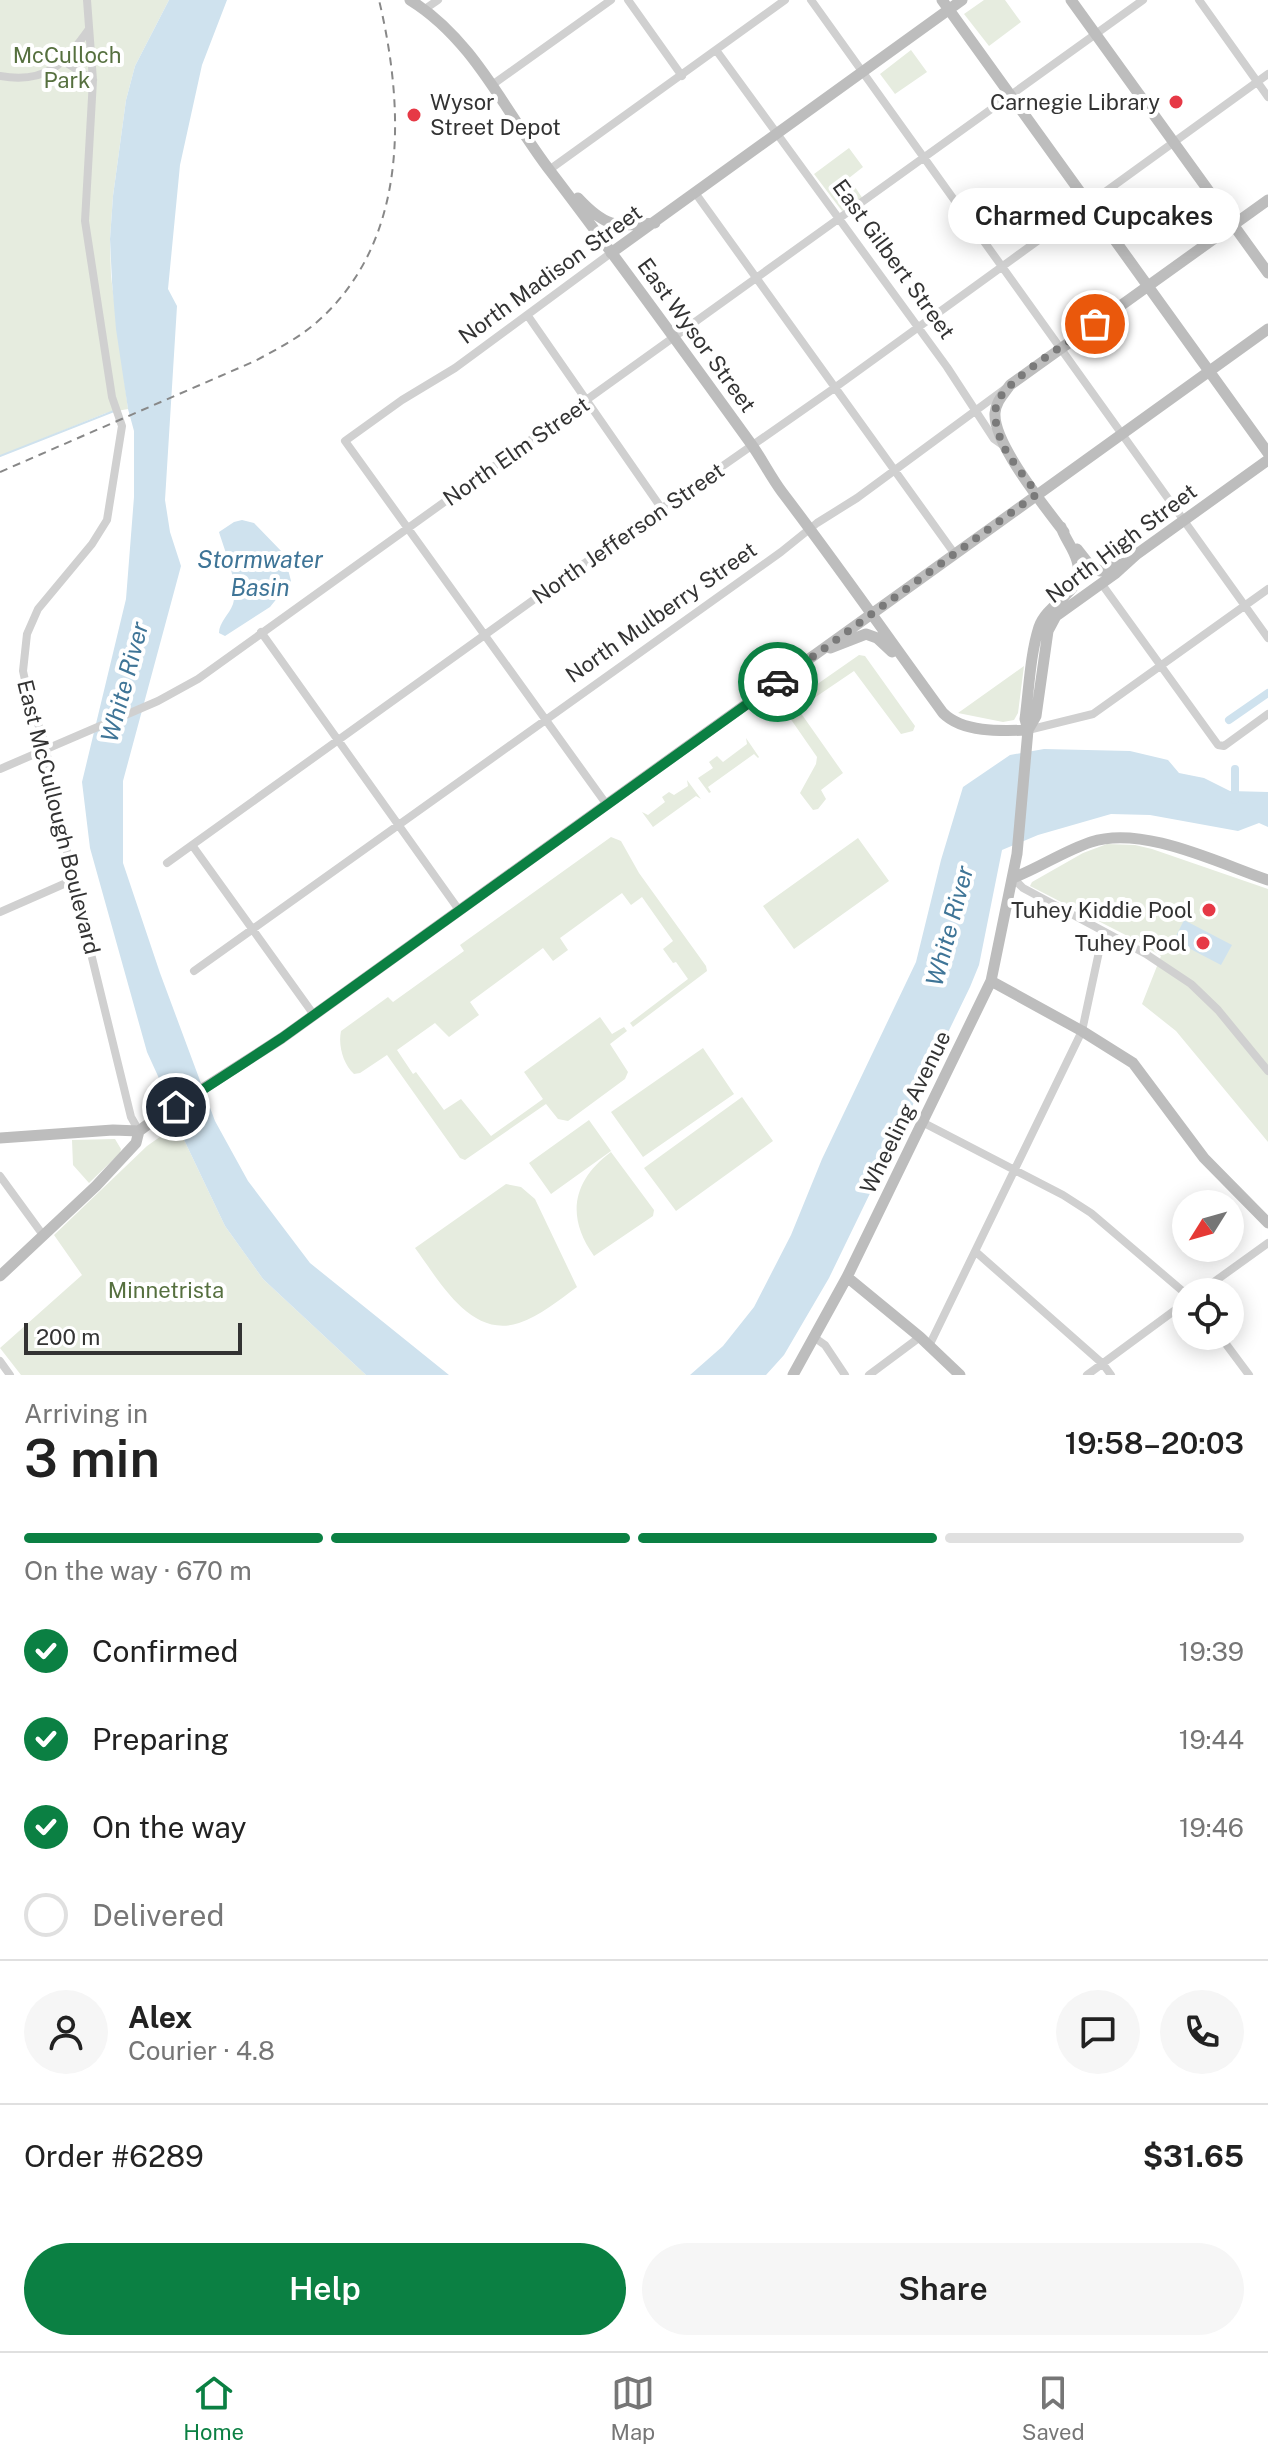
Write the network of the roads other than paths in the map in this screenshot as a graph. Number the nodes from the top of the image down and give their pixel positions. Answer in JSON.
{"nodes":[{"id":1,"x":87,"y":0,"type":"edge"},
{"id":2,"x":410,"y":0,"type":"edge"},
{"id":3,"x":438,"y":0,"type":"edge"},
{"id":4,"x":611,"y":0,"type":"edge"},
{"id":5,"x":628,"y":0,"type":"edge"},
{"id":6,"x":785,"y":0,"type":"edge"},
{"id":7,"x":811,"y":0,"type":"edge"},
{"id":8,"x":962,"y":0,"type":"edge"},
{"id":9,"x":1071,"y":0,"type":"edge"},
{"id":10,"x":1143,"y":0,"type":"edge"},
{"id":11,"x":1199,"y":0,"type":"edge"},
{"id":12,"x":946,"y":5,"type":"edge"},
{"id":13,"x":425,"y":9,"type":"junction"},
{"id":14,"x":89,"y":29,"type":"junction"},
{"id":15,"x":1096,"y":34,"type":"junction"},
{"id":16,"x":716,"y":50,"type":"junction"},
{"id":17,"x":65,"y":62,"type":"junction"},
{"id":18,"x":864,"y":72,"type":"junction"},
{"id":19,"x":1268,"y":74,"type":"edge"},
{"id":20,"x":0,"y":76,"type":"edge"},
{"id":21,"x":682,"y":76,"type":"junction"},
{"id":22,"x":93,"y":80,"type":"junction"},
{"id":23,"x":1257,"y":82,"type":"junction"},
{"id":24,"x":492,"y":85,"type":"junction"},
{"id":25,"x":1012,"y":96,"type":"junction"},
{"id":26,"x":1268,"y":97,"type":"edge"},
{"id":27,"x":777,"y":135,"type":"junction"},
{"id":28,"x":1173,"y":142,"type":"junction"},
{"id":29,"x":925,"y":158,"type":"junction"},
{"id":30,"x":549,"y":170,"type":"junction"},
{"id":31,"x":559,"y":182,"type":"junction"},
{"id":32,"x":696,"y":194,"type":"junction"},
{"id":33,"x":1268,"y":200,"type":"edge"},
{"id":34,"x":1089,"y":202,"type":"junction"},
{"id":35,"x":840,"y":219,"type":"junction"},
{"id":36,"x":656,"y":223,"type":"junction"},
{"id":37,"x":1233,"y":226,"type":"junction"},
{"id":38,"x":611,"y":253,"type":"junction"},
{"id":39,"x":1002,"y":265,"type":"junction"},
{"id":40,"x":1268,"y":273,"type":"edge"},
{"id":41,"x":757,"y":280,"type":"junction"},
{"id":42,"x":1149,"y":286,"type":"junction"},
{"id":43,"x":528,"y":316,"type":"junction"},
{"id":44,"x":918,"y":327,"type":"junction"},
{"id":45,"x":1268,"y":329,"type":"edge"},
{"id":46,"x":674,"y":337,"type":"junction"},
{"id":47,"x":1062,"y":348,"type":"junction"},
{"id":48,"x":1209,"y":370,"type":"junction"},
{"id":49,"x":1010,"y":385,"type":"junction"},
{"id":50,"x":833,"y":389,"type":"junction"},
{"id":51,"x":587,"y":400,"type":"junction"},
{"id":52,"x":974,"y":410,"type":"junction"},
{"id":53,"x":1123,"y":432,"type":"junction"},
{"id":54,"x":752,"y":444,"type":"junction"},
{"id":55,"x":1004,"y":446,"type":"junction"},
{"id":56,"x":1268,"y":453,"type":"edge"},
{"id":57,"x":1268,"y":460,"type":"edge"},
{"id":58,"x":895,"y":469,"type":"junction"},
{"id":59,"x":1037,"y":494,"type":"junction"},
{"id":60,"x":662,"y":509,"type":"junction"},
{"id":61,"x":1185,"y":519,"type":"junction"},
{"id":62,"x":1061,"y":527,"type":"junction"},
{"id":63,"x":407,"y":528,"type":"junction"},
{"id":64,"x":812,"y":528,"type":"junction"},
{"id":65,"x":954,"y":553,"type":"junction"},
{"id":66,"x":1125,"y":563,"type":"junction"},
{"id":67,"x":1101,"y":583,"type":"junction"},
{"id":68,"x":1268,"y":589,"type":"edge"},
{"id":69,"x":1245,"y":606,"type":"junction"},
{"id":70,"x":871,"y":614,"type":"junction"},
{"id":71,"x":261,"y":632,"type":"junction"},
{"id":72,"x":484,"y":635,"type":"junction"},
{"id":73,"x":1268,"y":638,"type":"edge"},
{"id":74,"x":818,"y":652,"type":"junction"},
{"id":75,"x":909,"y":666,"type":"junction"},
{"id":76,"x":1160,"y":666,"type":"junction"},
{"id":77,"x":1268,"y":714,"type":"edge"},
{"id":78,"x":544,"y":719,"type":"junction"},
{"id":79,"x":1028,"y":730,"type":"junction"},
{"id":80,"x":337,"y":741,"type":"junction"},
{"id":81,"x":46,"y":749,"type":"junction"},
{"id":82,"x":0,"y":769,"type":"edge"},
{"id":83,"x":607,"y":805,"type":"junction"},
{"id":84,"x":397,"y":827,"type":"junction"},
{"id":85,"x":192,"y":845,"type":"junction"},
{"id":86,"x":1017,"y":854,"type":"joint"},
{"id":87,"x":167,"y":863,"type":"dead end"},
{"id":88,"x":1013,"y":878,"type":"junction"},
{"id":89,"x":73,"y":880,"type":"junction"},
{"id":90,"x":1268,"y":880,"type":"edge"},
{"id":91,"x":459,"y":910,"type":"junction"},
{"id":92,"x":0,"y":912,"type":"edge"},
{"id":93,"x":253,"y":929,"type":"junction"},
{"id":94,"x":1103,"y":933,"type":"junction"},
{"id":95,"x":194,"y":971,"type":"dead end"},
{"id":96,"x":991,"y":981,"type":"junction"},
{"id":97,"x":314,"y":1015,"type":"junction"},
{"id":98,"x":1082,"y":1031,"type":"junction"},
{"id":99,"x":1268,"y":1071,"type":"edge"},
{"id":100,"x":922,"y":1122,"type":"junction"},
{"id":101,"x":139,"y":1131,"type":"junction"},
{"id":102,"x":0,"y":1138,"type":"edge"},
{"id":103,"x":1015,"y":1171,"type":"junction"},
{"id":104,"x":0,"y":1176,"type":"edge"},
{"id":105,"x":1268,"y":1223,"type":"edge"},
{"id":106,"x":43,"y":1235,"type":"junction"},
{"id":107,"x":1268,"y":1243,"type":"edge"},
{"id":108,"x":976,"y":1252,"type":"junction"},
{"id":109,"x":0,"y":1276,"type":"edge"},
{"id":110,"x":847,"y":1277,"type":"junction"},
{"id":111,"x":1219,"y":1278,"type":"edge"},
{"id":112,"x":1172,"y":1282,"type":"edge"},
{"id":113,"x":1172,"y":1312,"type":"edge"},
{"id":114,"x":920,"y":1337,"type":"junction"},
{"id":115,"x":815,"y":1338,"type":"junction"},
{"id":116,"x":929,"y":1346,"type":"junction"},
{"id":117,"x":1230,"y":1350,"type":"edge"},
{"id":118,"x":0,"y":1361,"type":"edge"},
{"id":119,"x":1103,"y":1364,"type":"junction"},
{"id":120,"x":10,"y":1375,"type":"edge"},
{"id":121,"x":793,"y":1375,"type":"edge"},
{"id":122,"x":845,"y":1375,"type":"edge"},
{"id":123,"x":869,"y":1375,"type":"edge"},
{"id":124,"x":960,"y":1375,"type":"edge"},
{"id":125,"x":1087,"y":1375,"type":"edge"},
{"id":126,"x":1111,"y":1375,"type":"edge"},
{"id":127,"x":1249,"y":1375,"type":"edge"}],
"edges":[{"from":1,"to":14,"type":"street","name":"East McCullough Boulevard"},
{"from":2,"to":13,"type":"main road","name":"East Wysor Street"},
{"from":3,"to":13,"type":"street"},
{"from":4,"to":24,"type":"street"},
{"from":5,"to":21,"type":"street"},
{"from":6,"to":16,"type":"street"},
{"from":7,"to":18,"type":"street"},
{"from":8,"to":12,"type":"main road","name":"North Madison Street"},
{"from":9,"to":15,"type":"main road"},
{"from":10,"to":15,"type":"street","name":"North Elm Street"},
{"from":11,"to":23,"type":"street"},
{"from":12,"to":18,"type":"main road","name":"North Madison Street"},
{"from":12,"to":25,"type":"main road"},
{"from":13,"to":24,"type":"main road","name":"East Wysor Street"},
{"from":14,"to":17,"type":"street"},
{"from":14,"to":22,"type":"street","name":"East McCullough Boulevard"},
{"from":15,"to":25,"type":"street","name":"North Elm Street"},
{"from":15,"to":28,"type":"main road"},
{"from":16,"to":21,"type":"street"},
{"from":16,"to":27,"type":"street","name":"East Gilbert Street"},
{"from":17,"to":20,"type":"street"},
{"from":17,"to":22,"type":"street"},
{"from":18,"to":27,"type":"main road","name":"North Madison Street"},
{"from":18,"to":29,"type":"street"},
{"from":19,"to":23,"type":"street","name":"North Jefferson Street"},
{"from":21,"to":30,"type":"street"},
{"from":22,"to":81,"type":"street","name":"East McCullough Boulevard"},
{"from":23,"to":26,"type":"street"},
{"from":23,"to":28,"type":"street","name":"North Jefferson Street"},
{"from":24,"to":30,"type":"main road","name":"East Wysor Street"},
{"from":25,"to":29,"type":"street","name":"North Elm Street"},
{"from":25,"to":34,"type":"main road"},
{"from":27,"to":32,"type":"main road","name":"North Madison Street"},
{"from":27,"to":35,"type":"street","name":"East Gilbert Street"},
{"from":28,"to":34,"type":"street","name":"North Jefferson Street"},
{"from":28,"to":37,"type":"main road"},
{"from":29,"to":35,"type":"street","name":"North Elm Street"},
{"from":29,"to":39,"type":"street"},
{"from":30,"to":31,"type":"main road","name":"East Wysor Street"},
{"from":31,"to":36,"type":"main road"},
{"from":31,"to":38,"type":"main road","name":"East Wysor Street"},
{"from":32,"to":36,"type":"main road","name":"North Madison Street"},
{"from":32,"to":41,"type":"street"},
{"from":33,"to":37,"type":"main road","name":"North Mulberry Street"},
{"from":34,"to":39,"type":"street","name":"North Jefferson Street"},
{"from":34,"to":42,"type":"main road"},
{"from":35,"to":41,"type":"street","name":"North Elm Street"},
{"from":35,"to":44,"type":"street","name":"East Gilbert Street"},
{"from":36,"to":38,"type":"main road","name":"North Madison Street"},
{"from":37,"to":40,"type":"main road"},
{"from":37,"to":42,"type":"main road","name":"North Mulberry Street"},
{"from":38,"to":43,"type":"street","name":"North Madison Street"},
{"from":38,"to":46,"type":"main road","name":"East Wysor Street"},
{"from":39,"to":44,"type":"street","name":"North Jefferson Street"},
{"from":39,"to":47,"type":"street"},
{"from":41,"to":46,"type":"street","name":"North Elm Street"},
{"from":41,"to":50,"type":"street"},
{"from":42,"to":47,"type":"main road","name":"North Mulberry Street"},
{"from":42,"to":48,"type":"main road"},
{"from":43,"to":51,"type":"street"},
{"from":43,"to":63,"type":"street","name":"North Madison Street"},
{"from":44,"to":50,"type":"street","name":"North Jefferson Street"},
{"from":44,"to":52,"type":"street","name":"East Gilbert Street"},
{"from":45,"to":48,"type":"main road"},
{"from":46,"to":51,"type":"street","name":"North Elm Street"},
{"from":46,"to":54,"type":"main road","name":"East Wysor Street"},
{"from":47,"to":49,"type":"main road","name":"North Mulberry Street"},
{"from":47,"to":53,"type":"street"},
{"from":48,"to":53,"type":"main road"},
{"from":48,"to":56,"type":"main road"},
{"from":49,"to":52,"type":"street","name":"North Mulberry Street"},
{"from":49,"to":55,"type":"main road"},
{"from":50,"to":54,"type":"street","name":"North Jefferson Street"},
{"from":50,"to":58,"type":"street"},
{"from":51,"to":60,"type":"street"},
{"from":51,"to":63,"type":"street","name":"North Elm Street"},
{"from":52,"to":55,"type":"street","name":"East Gilbert Street"},
{"from":52,"to":58,"type":"street","name":"North Mulberry Street"},
{"from":53,"to":59,"type":"main road"},
{"from":53,"to":61,"type":"street"},
{"from":54,"to":60,"type":"street","name":"North Jefferson Street"},
{"from":54,"to":64,"type":"main road","name":"East Wysor Street"},
{"from":55,"to":59,"type":"main road","name":"East Gilbert Street"},
{"from":57,"to":61,"type":"main road","name":"North High Street"},
{"from":58,"to":64,"type":"street","name":"North Mulberry Street"},
{"from":58,"to":65,"type":"street"},
{"from":59,"to":62,"type":"main road","name":"East Gilbert Street"},
{"from":59,"to":65,"type":"main road"},
{"from":60,"to":72,"type":"street","name":"North Jefferson Street"},
{"from":61,"to":66,"type":"main road","name":"North High Street"},
{"from":61,"to":69,"type":"street"},
{"from":62,"to":66,"type":"main road"},
{"from":62,"to":79,"type":"main road","name":"North High Street"},
{"from":63,"to":71,"type":"street","name":"North Elm Street"},
{"from":63,"to":72,"type":"street"},
{"from":64,"to":70,"type":"main road","name":"East Wysor Street"},
{"from":64,"to":78,"type":"street","name":"North Mulberry Street"},
{"from":65,"to":70,"type":"main road"},
{"from":66,"to":67,"type":"main road","name":"North High Street"},
{"from":67,"to":76,"type":"street"},
{"from":67,"to":79,"type":"main road","name":"North High Street"},
{"from":68,"to":69,"type":"street"},
{"from":69,"to":73,"type":"street"},
{"from":69,"to":76,"type":"street"},
{"from":70,"to":74,"type":"main road"},
{"from":70,"to":75,"type":"main road","name":"East Wysor Street"},
{"from":71,"to":80,"type":"street"},
{"from":71,"to":81,"type":"street","name":"North Elm Street"},
{"from":72,"to":78,"type":"street"},
{"from":72,"to":80,"type":"street","name":"North Jefferson Street"},
{"from":74,"to":75,"type":"main road"},
{"from":74,"to":83,"type":"main road"},
{"from":75,"to":79,"type":"main road"},
{"from":76,"to":77,"type":"street"},
{"from":76,"to":79,"type":"street"},
{"from":78,"to":83,"type":"street"},
{"from":78,"to":84,"type":"street","name":"North Mulberry Street"},
{"from":79,"to":86,"type":"main road","name":"North High Street"},
{"from":80,"to":84,"type":"street"},
{"from":80,"to":85,"type":"street","name":"North Jefferson Street"},
{"from":81,"to":82,"type":"street","name":"North Elm Street"},
{"from":81,"to":89,"type":"street","name":"East McCullough Boulevard"},
{"from":83,"to":91,"type":"main road"},
{"from":84,"to":91,"type":"street"},
{"from":84,"to":93,"type":"street","name":"North Mulberry Street"},
{"from":85,"to":87,"type":"street","name":"North Jefferson Street"},
{"from":85,"to":93,"type":"street"},
{"from":86,"to":88,"type":"main road","name":"Wheeling Avenue"},
{"from":88,"to":90,"type":"main road"},
{"from":88,"to":94,"type":"street"},
{"from":88,"to":96,"type":"main road","name":"Wheeling Avenue"},
{"from":89,"to":92,"type":"street"},
{"from":89,"to":101,"type":"street","name":"East McCullough Boulevard"},
{"from":91,"to":97,"type":"main road"},
{"from":93,"to":95,"type":"street","name":"North Mulberry Street"},
{"from":93,"to":97,"type":"street"},
{"from":94,"to":98,"type":"street"},
{"from":94,"to":99,"type":"street"},
{"from":96,"to":98,"type":"main road"},
{"from":96,"to":100,"type":"main road","name":"Wheeling Avenue"},
{"from":97,"to":101,"type":"main road"},
{"from":98,"to":103,"type":"street"},
{"from":98,"to":105,"type":"main road"},
{"from":100,"to":103,"type":"street"},
{"from":100,"to":110,"type":"main road","name":"Wheeling Avenue"},
{"from":101,"to":102,"type":"main road"},
{"from":101,"to":106,"type":"main road"},
{"from":103,"to":108,"type":"street"},
{"from":103,"to":112,"type":"street"},
{"from":104,"to":106,"type":"street"},
{"from":106,"to":109,"type":"main road"},
{"from":107,"to":111,"type":"street"},
{"from":108,"to":116,"type":"street"},
{"from":108,"to":119,"type":"street"},
{"from":110,"to":114,"type":"main road"},
{"from":110,"to":115,"type":"main road","name":"Wheeling Avenue"},
{"from":113,"to":119,"type":"street"},
{"from":114,"to":116,"type":"main road"},
{"from":114,"to":123,"type":"street"},
{"from":115,"to":121,"type":"main road","name":"Wheeling Avenue"},
{"from":115,"to":122,"type":"street"},
{"from":116,"to":124,"type":"main road"},
{"from":117,"to":127,"type":"street"},
{"from":118,"to":120,"type":"street"},
{"from":119,"to":125,"type":"street"},
{"from":119,"to":126,"type":"street"}]}
